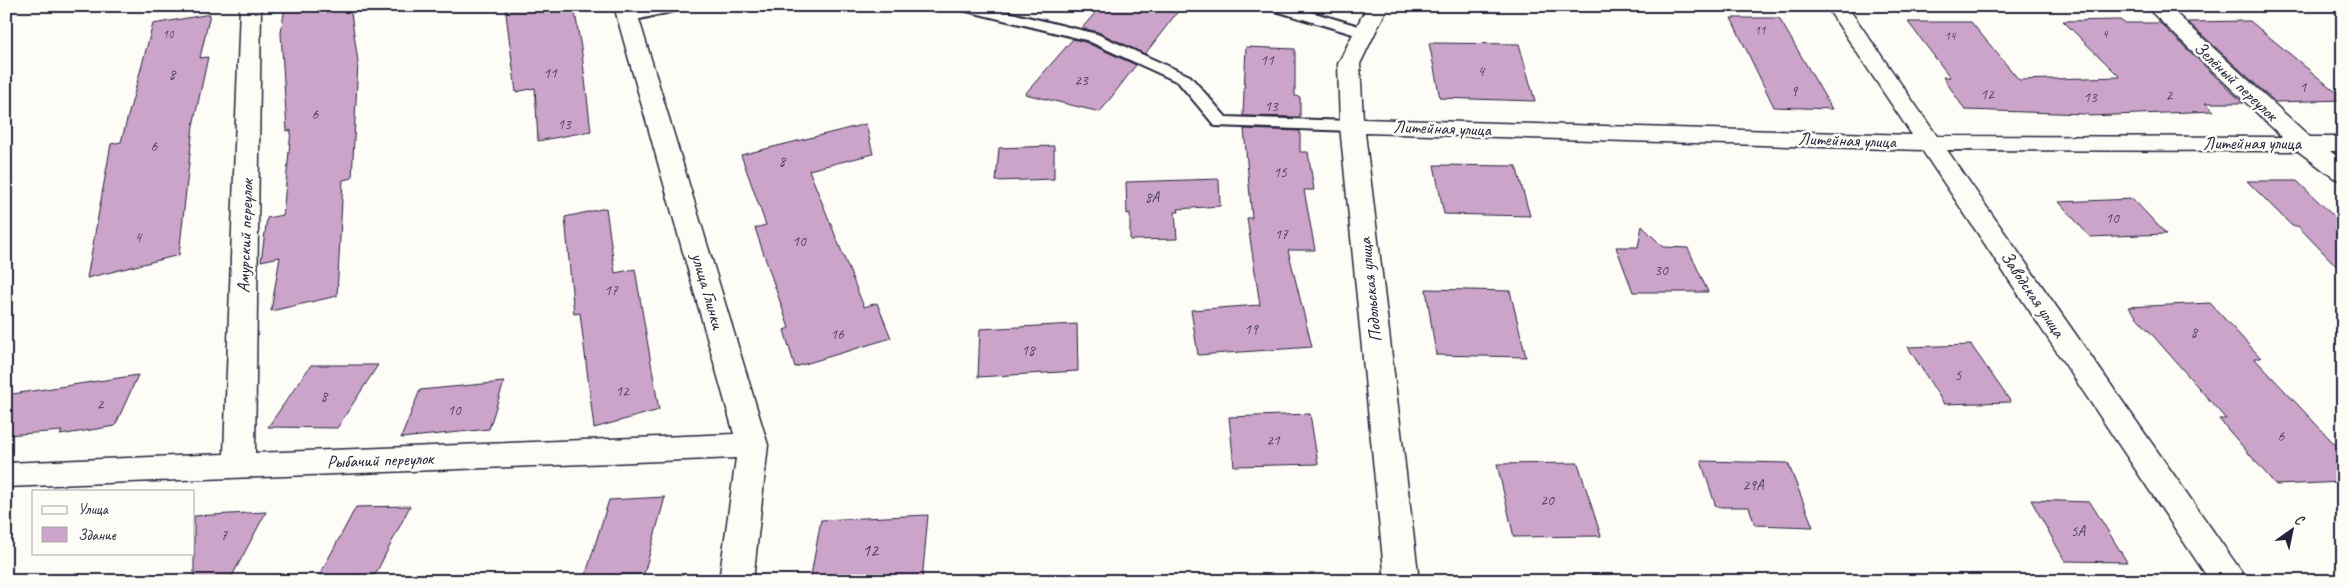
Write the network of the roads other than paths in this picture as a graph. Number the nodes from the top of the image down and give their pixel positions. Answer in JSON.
{"nodes":[{"id":1,"x":251,"y":6,"type":"edge"},
{"id":2,"x":678,"y":6,"type":"edge"},
{"id":3,"x":963,"y":6,"type":"edge"},
{"id":4,"x":1274,"y":6,"type":"edge"},
{"id":5,"x":1378,"y":6,"type":"edge"},
{"id":6,"x":1836,"y":6,"type":"edge"},
{"id":7,"x":2155,"y":6,"type":"edge"},
{"id":8,"x":626,"y":12,"type":"edge"},
{"id":9,"x":1364,"y":32,"type":"junction"},
{"id":10,"x":1352,"y":126,"type":"junction"},
{"id":11,"x":1929,"y":143,"type":"junction"},
{"id":12,"x":2303,"y":143,"type":"junction"},
{"id":13,"x":2343,"y":144,"type":"edge"},
{"id":14,"x":2343,"y":172,"type":"edge"},
{"id":15,"x":753,"y":445,"type":"junction"},
{"id":16,"x":239,"y":466,"type":"junction"},
{"id":17,"x":6,"y":475,"type":"edge"},
{"id":18,"x":736,"y":581,"type":"edge"},
{"id":19,"x":1402,"y":581,"type":"edge"},
{"id":20,"x":2229,"y":581,"type":"edge"}],
"edges":[{"from":1,"to":16,"type":"street","name":"Амурский переулок"},
{"from":2,"to":8,"type":"lane"},
{"from":3,"to":10,"type":"lane"},
{"from":4,"to":9,"type":"lane"},
{"from":5,"to":9,"type":"street","name":"Подольская улица"},
{"from":6,"to":11,"type":"street","name":"Заводская улица"},
{"from":7,"to":12,"type":"street","name":"Зелёный переулок"},
{"from":8,"to":15,"type":"street","name":"улица Глинки"},
{"from":9,"to":10,"type":"street","name":"Подольская улица"},
{"from":10,"to":11,"type":"street","name":"Литейная улица"},
{"from":10,"to":19,"type":"street","name":"Подольская улица"},
{"from":11,"to":12,"type":"street","name":"Литейная улица"},
{"from":11,"to":20,"type":"street","name":"Заводская улица"},
{"from":12,"to":13,"type":"street","name":"Литейная улица"},
{"from":12,"to":14,"type":"street","name":"Зелёный переулок"},
{"from":15,"to":16,"type":"street","name":"Рыбачий переулок"},
{"from":15,"to":18,"type":"street","name":"улица Глинки"},
{"from":16,"to":17,"type":"street","name":"Рыбачий переулок"}]}
